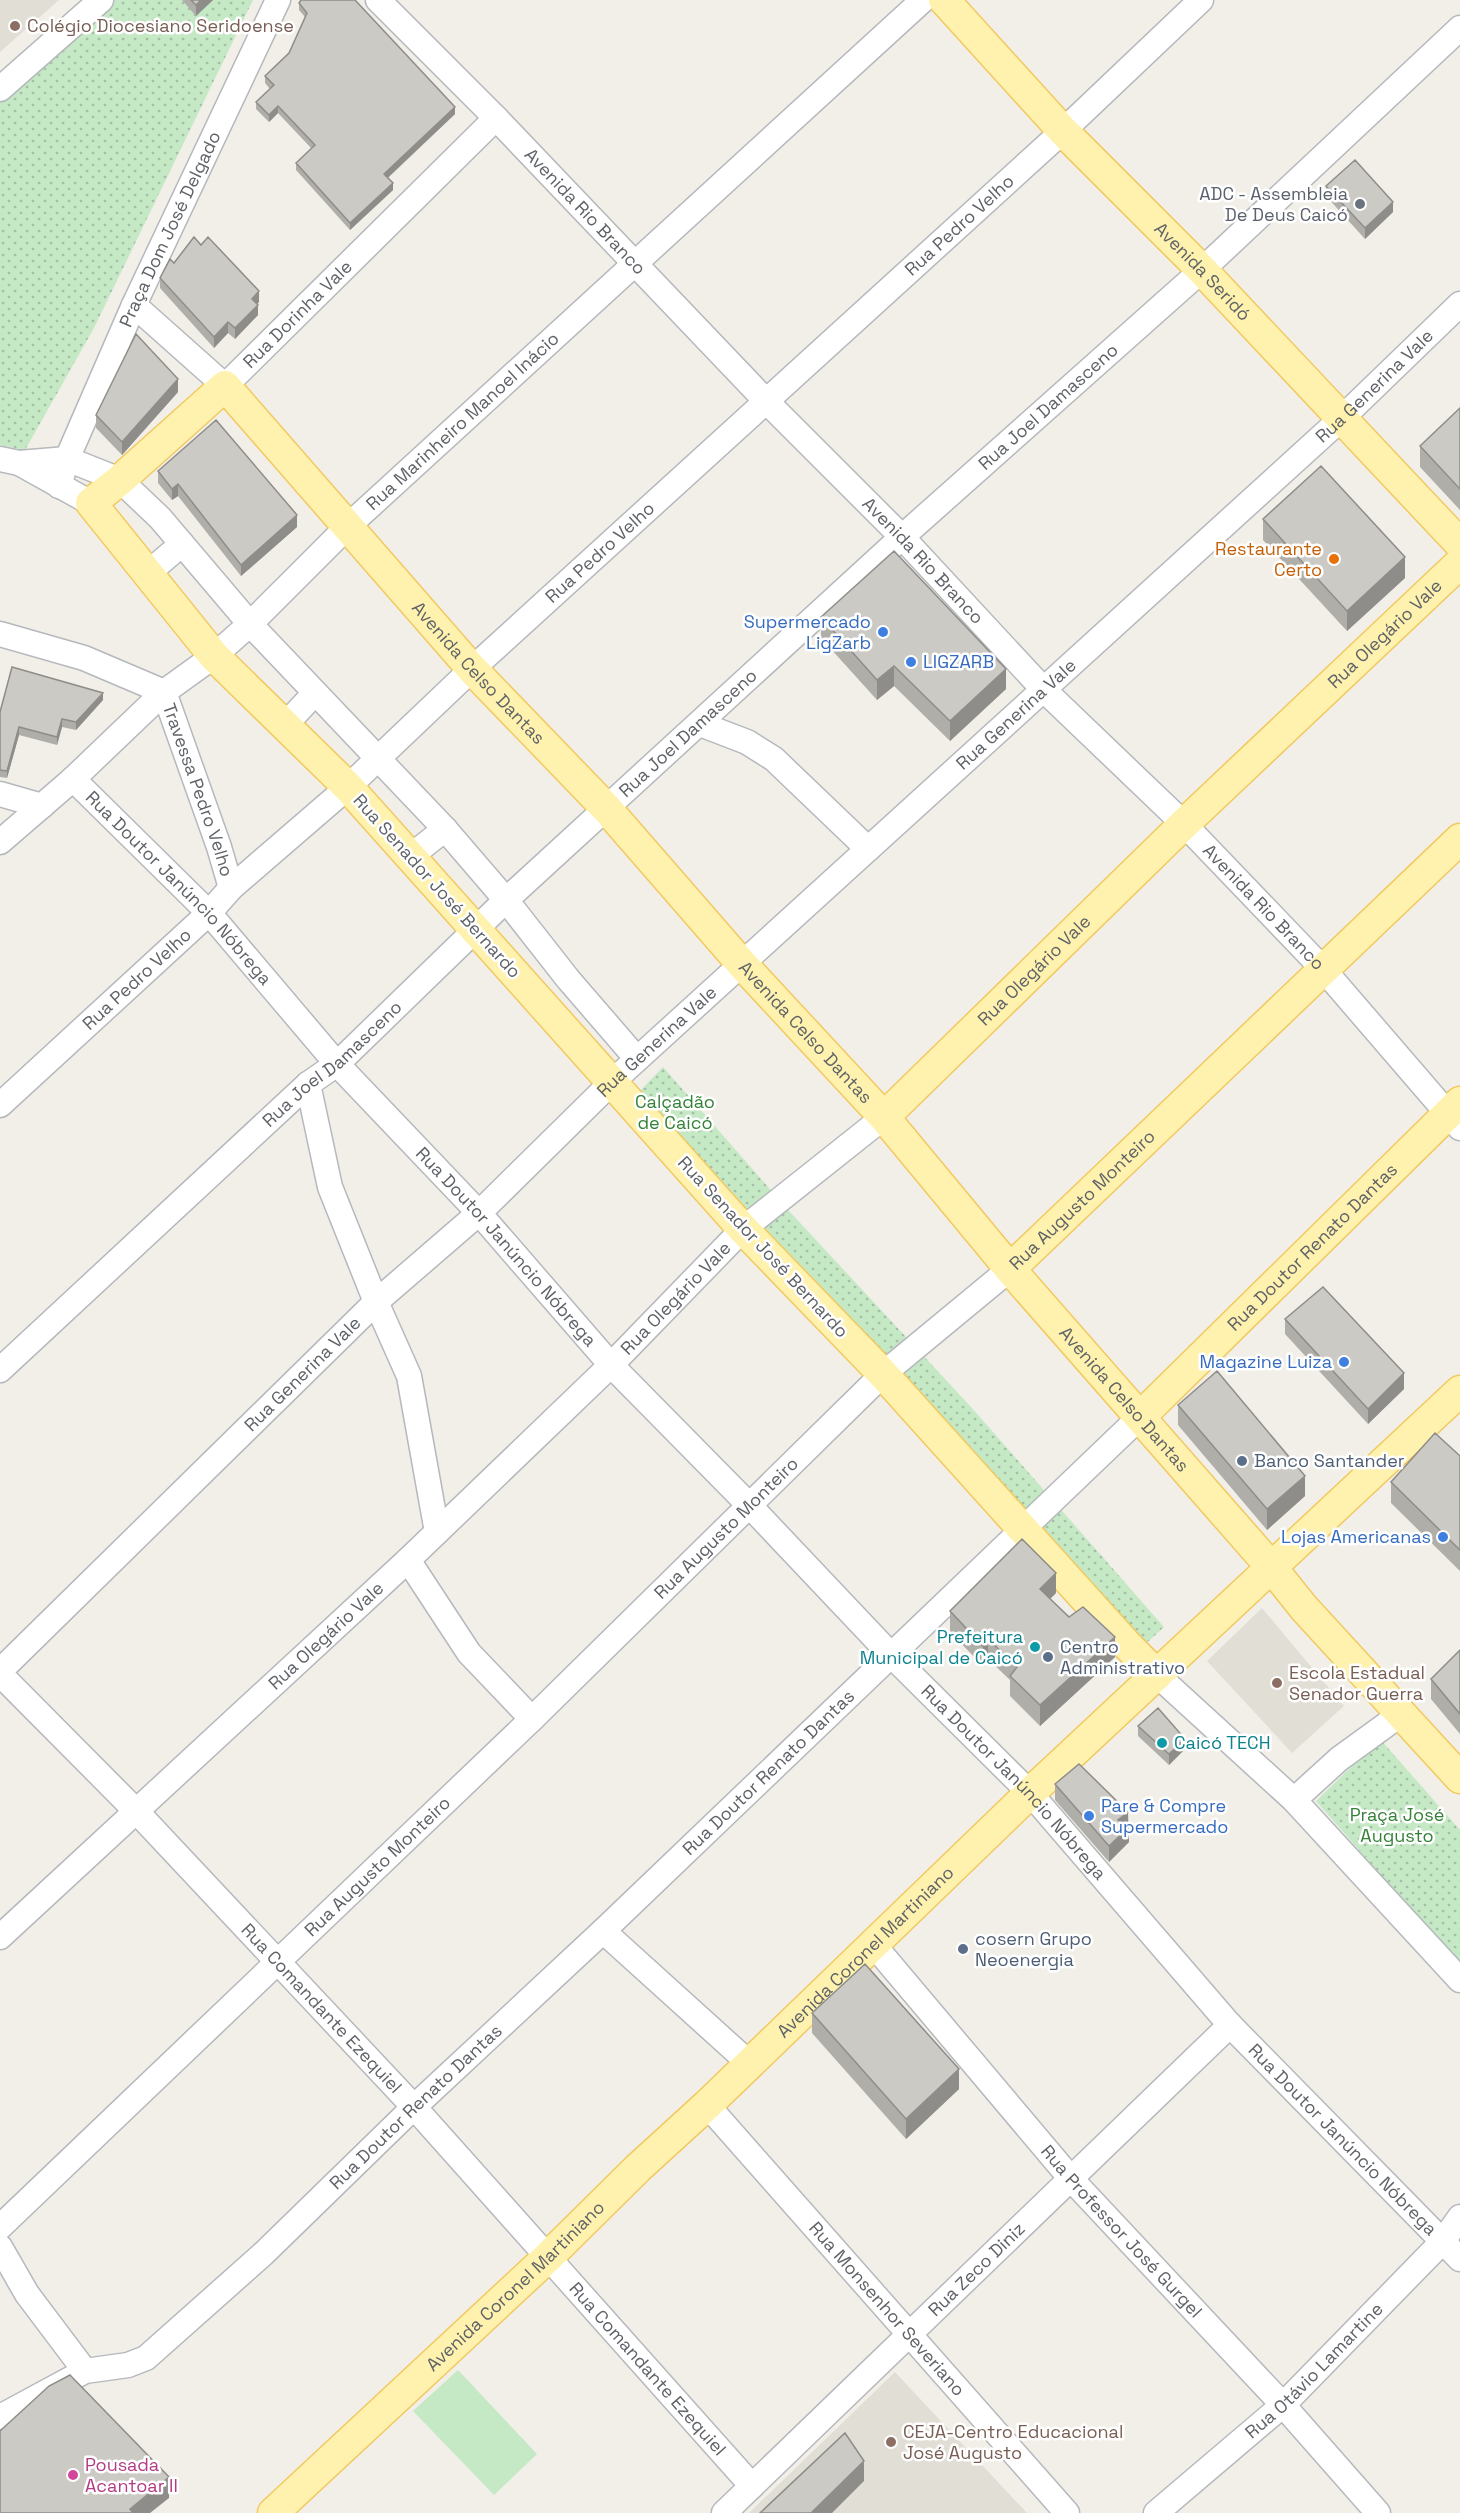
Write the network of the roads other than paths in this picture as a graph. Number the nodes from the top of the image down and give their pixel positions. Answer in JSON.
{"nodes":[{"id":1,"x":101,"y":0,"type":"edge"},
{"id":2,"x":278,"y":0,"type":"edge"},
{"id":3,"x":378,"y":0,"type":"edge"},
{"id":4,"x":923,"y":0,"type":"edge"},
{"id":5,"x":944,"y":0,"type":"edge"},
{"id":6,"x":1201,"y":0,"type":"edge"},
{"id":7,"x":1460,"y":28,"type":"edge"},
{"id":8,"x":0,"y":89,"type":"edge"},
{"id":9,"x":496,"y":118,"type":"junction"},
{"id":10,"x":1063,"y":131,"type":"junction"},
{"id":11,"x":635,"y":262,"type":"junction"},
{"id":12,"x":1202,"y":270,"type":"junction"},
{"id":13,"x":1460,"y":304,"type":"edge"},
{"id":14,"x":134,"y":305,"type":"junction"},
{"id":15,"x":225,"y":386,"type":"junction"},
{"id":16,"x":766,"y":401,"type":"junction"},
{"id":17,"x":1341,"y":418,"type":"junction"},
{"id":18,"x":67,"y":459,"type":"junction"},
{"id":19,"x":10,"y":461,"type":"edge"},
{"id":20,"x":120,"y":480,"type":"junction"},
{"id":21,"x":59,"y":486,"type":"junction"},
{"id":22,"x":91,"y":503,"type":"junction"},
{"id":23,"x":347,"y":527,"type":"junction"},
{"id":24,"x":902,"y":537,"type":"junction"},
{"id":25,"x":182,"y":544,"type":"junction"},
{"id":26,"x":1460,"y":544,"type":"edge"},
{"id":27,"x":1460,"y":563,"type":"edge"},
{"id":28,"x":148,"y":573,"type":"junction"},
{"id":29,"x":250,"y":624,"type":"junction"},
{"id":30,"x":0,"y":634,"type":"edge"},
{"id":31,"x":214,"y":656,"type":"junction"},
{"id":32,"x":472,"y":669,"type":"junction"},
{"id":33,"x":1044,"y":690,"type":"junction"},
{"id":34,"x":164,"y":692,"type":"junction"},
{"id":35,"x":315,"y":693,"type":"junction"},
{"id":36,"x":700,"y":724,"type":"junction"},
{"id":37,"x":285,"y":725,"type":"junction"},
{"id":38,"x":379,"y":757,"type":"junction"},
{"id":39,"x":73,"y":779,"type":"junction"},
{"id":40,"x":348,"y":787,"type":"junction"},
{"id":41,"x":0,"y":794,"type":"edge"},
{"id":42,"x":42,"y":806,"type":"junction"},
{"id":43,"x":607,"y":809,"type":"junction"},
{"id":44,"x":1184,"y":824,"type":"junction"},
{"id":45,"x":445,"y":829,"type":"junction"},
{"id":46,"x":1460,"y":839,"type":"edge"},
{"id":47,"x":0,"y":842,"type":"edge"},
{"id":48,"x":868,"y":849,"type":"junction"},
{"id":49,"x":411,"y":856,"type":"junction"},
{"id":50,"x":231,"y":888,"type":"junction"},
{"id":51,"x":506,"y":900,"type":"junction"},
{"id":52,"x":209,"y":913,"type":"junction"},
{"id":53,"x":475,"y":929,"type":"junction"},
{"id":54,"x":741,"y":963,"type":"junction"},
{"id":55,"x":1324,"y":970,"type":"junction"},
{"id":56,"x":568,"y":979,"type":"junction"},
{"id":57,"x":542,"y":1003,"type":"junction"},
{"id":58,"x":638,"y":1059,"type":"junction"},
{"id":59,"x":337,"y":1064,"type":"junction"},
{"id":60,"x":612,"y":1082,"type":"junction"},
{"id":61,"x":308,"y":1084,"type":"junction"},
{"id":62,"x":0,"y":1105,"type":"edge"},
{"id":63,"x":1456,"y":1115,"type":"edge"},
{"id":64,"x":884,"y":1117,"type":"junction"},
{"id":65,"x":479,"y":1213,"type":"junction"},
{"id":66,"x":743,"y":1230,"type":"junction"},
{"id":67,"x":1010,"y":1269,"type":"junction"},
{"id":68,"x":376,"y":1302,"type":"junction"},
{"id":69,"x":611,"y":1365,"type":"junction"},
{"id":70,"x":0,"y":1370,"type":"edge"},
{"id":71,"x":883,"y":1374,"type":"junction"},
{"id":72,"x":1460,"y":1391,"type":"edge"},
{"id":73,"x":1140,"y":1417,"type":"junction"},
{"id":74,"x":749,"y":1505,"type":"junction"},
{"id":75,"x":1024,"y":1530,"type":"junction"},
{"id":76,"x":437,"y":1532,"type":"junction"},
{"id":77,"x":408,"y":1560,"type":"junction"},
{"id":78,"x":1272,"y":1568,"type":"junction"},
{"id":79,"x":890,"y":1654,"type":"junction"},
{"id":80,"x":0,"y":1673,"type":"edge"},
{"id":81,"x":1157,"y":1675,"type":"junction"},
{"id":82,"x":1401,"y":1714,"type":"junction"},
{"id":83,"x":532,"y":1719,"type":"junction"},
{"id":84,"x":1460,"y":1778,"type":"edge"},
{"id":85,"x":1030,"y":1793,"type":"junction"},
{"id":86,"x":1294,"y":1800,"type":"junction"},
{"id":87,"x":137,"y":1812,"type":"junction"},
{"id":88,"x":603,"y":1931,"type":"junction"},
{"id":89,"x":0,"y":1937,"type":"edge"},
{"id":90,"x":873,"y":1944,"type":"junction"},
{"id":91,"x":278,"y":1963,"type":"junction"},
{"id":92,"x":1460,"y":1980,"type":"edge"},
{"id":93,"x":1230,"y":2025,"type":"junction"},
{"id":94,"x":749,"y":2063,"type":"junction"},
{"id":95,"x":707,"y":2105,"type":"junction"},
{"id":96,"x":414,"y":2107,"type":"junction"},
{"id":97,"x":1072,"y":2180,"type":"junction"},
{"id":98,"x":1460,"y":2217,"type":"edge"},
{"id":99,"x":0,"y":2227,"type":"edge"},
{"id":100,"x":1443,"y":2241,"type":"junction"},
{"id":101,"x":0,"y":2247,"type":"edge"},
{"id":102,"x":548,"y":2258,"type":"junction"},
{"id":103,"x":1460,"y":2259,"type":"edge"},
{"id":104,"x":911,"y":2335,"type":"junction"},
{"id":105,"x":85,"y":2371,"type":"junction"},
{"id":106,"x":1283,"y":2405,"type":"junction"},
{"id":107,"x":0,"y":2417,"type":"edge"},
{"id":108,"x":752,"y":2486,"type":"junction"},
{"id":109,"x":273,"y":2513,"type":"edge"},
{"id":110,"x":724,"y":2513,"type":"edge"},
{"id":111,"x":1067,"y":2513,"type":"edge"},
{"id":112,"x":1156,"y":2513,"type":"edge"},
{"id":113,"x":1377,"y":2513,"type":"edge"}],
"edges":[{"from":1,"to":8,"type":"street"},
{"from":2,"to":14,"type":"street","name":"Praça Dom José Delgado"},
{"from":3,"to":9,"type":"street","name":"Avenida Rio Branco"},
{"from":4,"to":11,"type":"street","name":"Rua Marinheiro Manoel Inácio"},
{"from":5,"to":10,"type":"main road","name":"Avenida Seridó"},
{"from":6,"to":10,"type":"street","name":"Rua Pedro Velho"},
{"from":7,"to":12,"type":"street","name":"Rua Joel Damasceno"},
{"from":9,"to":11,"type":"street","name":"Avenida Rio Branco"},
{"from":9,"to":15,"type":"street","name":"Rua Dorinha Vale"},
{"from":10,"to":12,"type":"main road","name":"Avenida Seridó"},
{"from":10,"to":16,"type":"street","name":"Rua Pedro Velho"},
{"from":11,"to":16,"type":"street","name":"Avenida Rio Branco"},
{"from":11,"to":23,"type":"street","name":"Rua Marinheiro Manoel Inácio"},
{"from":12,"to":17,"type":"main road","name":"Avenida Seridó"},
{"from":12,"to":24,"type":"street","name":"Rua Joel Damasceno"},
{"from":13,"to":17,"type":"street","name":"Rua Generina Vale"},
{"from":14,"to":15,"type":"street","name":"Avenida Celso Dantas"},
{"from":14,"to":18,"type":"street","name":"Praça Dom José Delgado"},
{"from":15,"to":20,"type":"main road","name":"Rua Dorinha Vale"},
{"from":15,"to":23,"type":"main road","name":"Avenida Celso Dantas"},
{"from":16,"to":24,"type":"street","name":"Avenida Rio Branco"},
{"from":16,"to":32,"type":"street","name":"Rua Pedro Velho"},
{"from":17,"to":26,"type":"main road","name":"Avenida Seridó"},
{"from":17,"to":33,"type":"street","name":"Rua Generina Vale"},
{"from":18,"to":19,"type":"street","name":"Rua Senador José Bernardo"},
{"from":18,"to":20,"type":"street","name":"Rua Senador José Bernardo"},
{"from":18,"to":21,"type":"street","name":"Praça Dom José Delgado"},
{"from":19,"to":21,"type":"street","name":"Rua Senador José Bernardo"},
{"from":20,"to":22,"type":"main road","name":"Rua Dorinha Vale"},
{"from":20,"to":25,"type":"street","name":"Rua Senador José Bernardo"},
{"from":21,"to":22,"type":"street","name":"Rua Senador José Bernardo"},
{"from":22,"to":28,"type":"main road","name":"Rua Senador José Bernardo"},
{"from":23,"to":29,"type":"street","name":"Rua Marinheiro Manoel Inácio"},
{"from":23,"to":32,"type":"main road","name":"Avenida Celso Dantas"},
{"from":24,"to":33,"type":"street","name":"Avenida Rio Branco"},
{"from":24,"to":36,"type":"street","name":"Rua Joel Damasceno"},
{"from":25,"to":28,"type":"street"},
{"from":25,"to":29,"type":"street","name":"Rua Senador José Bernardo"},
{"from":27,"to":44,"type":"main road","name":"Rua Olegário Vale"},
{"from":28,"to":31,"type":"main road","name":"Rua Senador José Bernardo"},
{"from":29,"to":31,"type":"street","name":"Rua Marinheiro Manoel Inácio"},
{"from":29,"to":35,"type":"street","name":"Rua Senador José Bernardo"},
{"from":30,"to":34,"type":"street"},
{"from":31,"to":34,"type":"street","name":"Rua Marinheiro Manoel Inácio"},
{"from":31,"to":37,"type":"main road","name":"Rua Senador José Bernardo"},
{"from":32,"to":38,"type":"street","name":"Rua Pedro Velho"},
{"from":32,"to":43,"type":"main road","name":"Avenida Celso Dantas"},
{"from":33,"to":44,"type":"street","name":"Avenida Rio Branco"},
{"from":33,"to":48,"type":"street","name":"Rua Generina Vale"},
{"from":34,"to":39,"type":"street","name":"Rua Marinheiro Manoel Inácio"},
{"from":34,"to":50,"type":"street","name":"Travessa Pedro Velho"},
{"from":35,"to":37,"type":"street"},
{"from":35,"to":38,"type":"street","name":"Rua Senador José Bernardo"},
{"from":36,"to":43,"type":"street","name":"Rua Joel Damasceno"},
{"from":36,"to":48,"type":"street"},
{"from":37,"to":40,"type":"main road","name":"Rua Senador José Bernardo"},
{"from":38,"to":40,"type":"street","name":"Rua Pedro Velho"},
{"from":38,"to":45,"type":"street","name":"Rua Senador José Bernardo"},
{"from":39,"to":42,"type":"street","name":"Rua Marinheiro Manoel Inácio"},
{"from":39,"to":52,"type":"street","name":"Rua Doutor Janúncio Nóbrega"},
{"from":40,"to":49,"type":"main road","name":"Rua Senador José Bernardo"},
{"from":40,"to":50,"type":"street","name":"Rua Pedro Velho"},
{"from":41,"to":42,"type":"street"},
{"from":42,"to":47,"type":"street","name":"Rua Marinheiro Manoel Inácio"},
{"from":43,"to":51,"type":"street","name":"Rua Joel Damasceno"},
{"from":43,"to":54,"type":"main road","name":"Avenida Celso Dantas"},
{"from":44,"to":55,"type":"street","name":"Avenida Rio Branco"},
{"from":44,"to":64,"type":"main road","name":"Rua Olegário Vale"},
{"from":45,"to":49,"type":"street"},
{"from":45,"to":51,"type":"street","name":"Rua Senador José Bernardo"},
{"from":46,"to":55,"type":"main road","name":"Rua Augusto Monteiro"},
{"from":48,"to":54,"type":"street","name":"Rua Generina Vale"},
{"from":49,"to":53,"type":"main road","name":"Rua Senador José Bernardo"},
{"from":50,"to":52,"type":"street","name":"Rua Pedro Velho"},
{"from":51,"to":53,"type":"street","name":"Rua Joel Damasceno"},
{"from":51,"to":56,"type":"street","name":"Rua Senador José Bernardo"},
{"from":52,"to":59,"type":"street","name":"Rua Doutor Janúncio Nóbrega"},
{"from":52,"to":62,"type":"street","name":"Rua Pedro Velho"},
{"from":53,"to":57,"type":"main road","name":"Rua Senador José Bernardo"},
{"from":53,"to":59,"type":"street","name":"Rua Joel Damasceno"},
{"from":54,"to":58,"type":"street","name":"Rua Generina Vale"},
{"from":54,"to":64,"type":"main road","name":"Avenida Celso Dantas"},
{"from":55,"to":63,"type":"street","name":"Avenida Rio Branco"},
{"from":55,"to":67,"type":"main road","name":"Rua Augusto Monteiro"},
{"from":56,"to":57,"type":"street"},
{"from":56,"to":58,"type":"street","name":"Rua Senador José Bernardo"},
{"from":57,"to":60,"type":"main road","name":"Rua Senador José Bernardo"},
{"from":58,"to":60,"type":"street","name":"Rua Generina Vale"},
{"from":59,"to":61,"type":"street","name":"Rua Joel Damasceno"},
{"from":59,"to":65,"type":"street","name":"Rua Doutor Janúncio Nóbrega"},
{"from":60,"to":65,"type":"street","name":"Rua Generina Vale"},
{"from":60,"to":66,"type":"main road","name":"Rua Senador José Bernardo"},
{"from":61,"to":68,"type":"street"},
{"from":61,"to":70,"type":"street","name":"Rua Joel Damasceno"},
{"from":63,"to":73,"type":"main road","name":"Rua Doutor Renato Dantas"},
{"from":64,"to":66,"type":"street","name":"Rua Olegário Vale"},
{"from":64,"to":67,"type":"main road","name":"Avenida Celso Dantas"},
{"from":65,"to":68,"type":"street","name":"Rua Generina Vale"},
{"from":65,"to":69,"type":"street","name":"Rua Doutor Janúncio Nóbrega"},
{"from":66,"to":69,"type":"street","name":"Rua Olegário Vale"},
{"from":66,"to":71,"type":"main road","name":"Rua Senador José Bernardo"},
{"from":67,"to":71,"type":"street","name":"Rua Augusto Monteiro"},
{"from":67,"to":73,"type":"main road","name":"Avenida Celso Dantas"},
{"from":68,"to":76,"type":"street"},
{"from":68,"to":80,"type":"street","name":"Rua Generina Vale"},
{"from":69,"to":74,"type":"street","name":"Rua Doutor Janúncio Nóbrega"},
{"from":69,"to":76,"type":"street","name":"Rua Olegário Vale"},
{"from":71,"to":74,"type":"street","name":"Rua Augusto Monteiro"},
{"from":71,"to":75,"type":"main road","name":"Rua Senador José Bernardo"},
{"from":72,"to":78,"type":"main road","name":"Avenida Coronel Martiniano"},
{"from":73,"to":75,"type":"street","name":"Rua Doutor Renato Dantas"},
{"from":73,"to":78,"type":"main road","name":"Avenida Celso Dantas"},
{"from":74,"to":79,"type":"street","name":"Rua Doutor Janúncio Nóbrega"},
{"from":74,"to":83,"type":"street","name":"Rua Augusto Monteiro"},
{"from":75,"to":79,"type":"street","name":"Rua Doutor Renato Dantas"},
{"from":75,"to":81,"type":"main road","name":"Rua Senador José Bernardo"},
{"from":76,"to":77,"type":"street","name":"Rua Olegário Vale"},
{"from":77,"to":83,"type":"street"},
{"from":77,"to":87,"type":"street","name":"Rua Olegário Vale"},
{"from":78,"to":81,"type":"main road","name":"Avenida Coronel Martiniano"},
{"from":78,"to":82,"type":"main road","name":"Avenida Celso Dantas"},
{"from":79,"to":85,"type":"street","name":"Rua Doutor Janúncio Nóbrega"},
{"from":79,"to":88,"type":"street","name":"Rua Doutor Renato Dantas"},
{"from":80,"to":87,"type":"street","name":"Rua Comandante Ezequiel"},
{"from":81,"to":85,"type":"main road","name":"Avenida Coronel Martiniano"},
{"from":81,"to":86,"type":"street","name":"Rua Senador José Bernardo"},
{"from":82,"to":84,"type":"main road","name":"Avenida Celso Dantas"},
{"from":82,"to":86,"type":"street"},
{"from":83,"to":91,"type":"street","name":"Rua Augusto Monteiro"},
{"from":85,"to":90,"type":"main road","name":"Avenida Coronel Martiniano"},
{"from":85,"to":93,"type":"street","name":"Rua Doutor Janúncio Nóbrega"},
{"from":86,"to":92,"type":"street","name":"Rua Senador José Bernardo"},
{"from":87,"to":89,"type":"street","name":"Rua Olegário Vale"},
{"from":87,"to":91,"type":"street","name":"Rua Comandante Ezequiel"},
{"from":88,"to":94,"type":"street"},
{"from":88,"to":96,"type":"street","name":"Rua Doutor Renato Dantas"},
{"from":90,"to":94,"type":"main road","name":"Avenida Coronel Martiniano"},
{"from":90,"to":97,"type":"street","name":"Rua Professor José Gurgel"},
{"from":91,"to":96,"type":"street","name":"Rua Comandante Ezequiel"},
{"from":91,"to":99,"type":"street","name":"Rua Augusto Monteiro"},
{"from":93,"to":97,"type":"street","name":"Rua Zeco Diniz"},
{"from":93,"to":100,"type":"street","name":"Rua Doutor Janúncio Nóbrega"},
{"from":94,"to":95,"type":"main road","name":"Avenida Coronel Martiniano"},
{"from":95,"to":102,"type":"main road","name":"Avenida Coronel Martiniano"},
{"from":95,"to":104,"type":"street","name":"Rua Monsenhor Severiano"},
{"from":96,"to":102,"type":"street","name":"Rua Comandante Ezequiel"},
{"from":96,"to":105,"type":"street","name":"Rua Doutor Renato Dantas"},
{"from":97,"to":104,"type":"street","name":"Rua Zeco Diniz"},
{"from":97,"to":106,"type":"street","name":"Rua Professor José Gurgel"},
{"from":98,"to":100,"type":"street","name":"Rua Otávio Lamartine"},
{"from":100,"to":103,"type":"street","name":"Rua Doutor Janúncio Nóbrega"},
{"from":100,"to":106,"type":"street","name":"Rua Otávio Lamartine"},
{"from":101,"to":105,"type":"street"},
{"from":102,"to":108,"type":"street","name":"Rua Comandante Ezequiel"},
{"from":102,"to":109,"type":"main road","name":"Avenida Coronel Martiniano"},
{"from":104,"to":108,"type":"street","name":"Rua Zeco Diniz"},
{"from":104,"to":111,"type":"street","name":"Rua Monsenhor Severiano"},
{"from":105,"to":107,"type":"street"},
{"from":106,"to":112,"type":"street","name":"Rua Otávio Lamartine"},
{"from":106,"to":113,"type":"street","name":"Rua Professor José Gurgel"},
{"from":108,"to":110,"type":"street","name":"Rua Zeco Diniz"}]}
